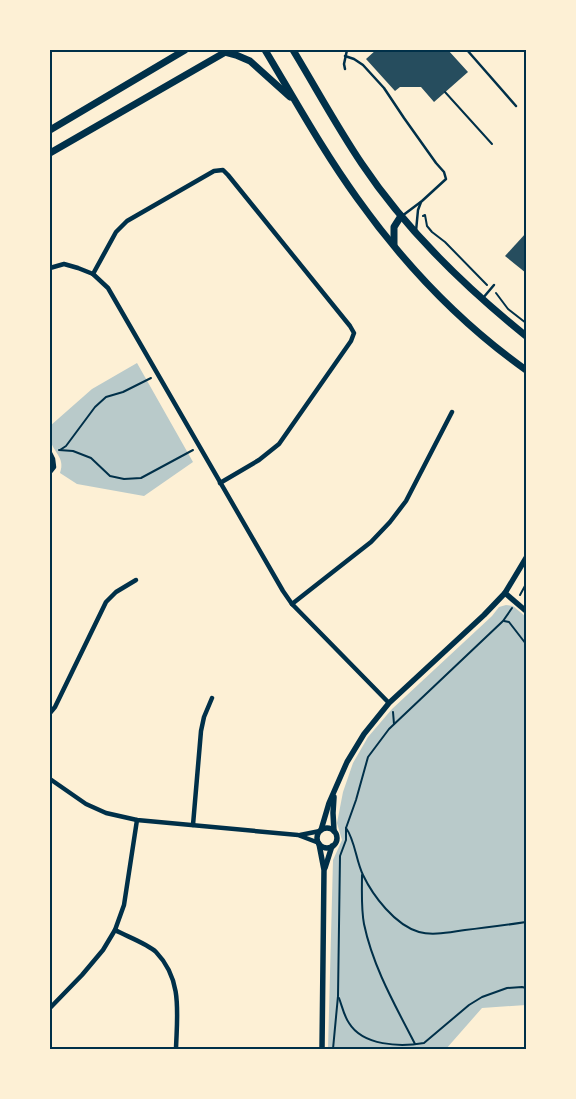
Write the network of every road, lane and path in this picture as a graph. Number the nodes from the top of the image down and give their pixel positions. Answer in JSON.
{"nodes":[{"id":1,"x":185,"y":50,"type":"edge"},
{"id":2,"x":265,"y":50,"type":"edge"},
{"id":3,"x":347,"y":50,"type":"edge"},
{"id":4,"x":467,"y":50,"type":"edge"},
{"id":5,"x":227,"y":51,"type":"edge"},
{"id":6,"x":295,"y":51,"type":"edge"},
{"id":7,"x":345,"y":56,"type":"junction"},
{"id":8,"x":345,"y":70,"type":"dead end"},
{"id":9,"x":445,"y":92,"type":"dead end"},
{"id":10,"x":297,"y":104,"type":"junction"},
{"id":11,"x":516,"y":106,"type":"dead end"},
{"id":12,"x":50,"y":130,"type":"edge"},
{"id":13,"x":492,"y":144,"type":"dead end"},
{"id":14,"x":50,"y":153,"type":"edge"},
{"id":15,"x":422,"y":201,"type":"junction"},
{"id":16,"x":401,"y":216,"type":"junction"},
{"id":17,"x":417,"y":219,"type":"junction"},
{"id":18,"x":416,"y":234,"type":"junction"},
{"id":19,"x":394,"y":246,"type":"junction"},
{"id":20,"x":50,"y":268,"type":"edge"},
{"id":21,"x":94,"y":274,"type":"junction"},
{"id":22,"x":494,"y":285,"type":"dead end"},
{"id":23,"x":491,"y":288,"type":"junction"},
{"id":24,"x":482,"y":299,"type":"junction"},
{"id":25,"x":526,"y":323,"type":"edge"},
{"id":26,"x":526,"y":336,"type":"edge"},
{"id":27,"x":526,"y":370,"type":"edge"},
{"id":28,"x":158,"y":375,"type":"junction"},
{"id":29,"x":452,"y":412,"type":"dead end"},
{"id":30,"x":199,"y":446,"type":"junction"},
{"id":31,"x":50,"y":453,"type":"edge"},
{"id":32,"x":50,"y":472,"type":"edge"},
{"id":33,"x":220,"y":483,"type":"junction"},
{"id":34,"x":526,"y":558,"type":"edge"},
{"id":35,"x":136,"y":580,"type":"dead end"},
{"id":36,"x":526,"y":584,"type":"edge"},
{"id":37,"x":505,"y":593,"type":"junction"},
{"id":38,"x":516,"y":602,"type":"junction"},
{"id":39,"x":292,"y":604,"type":"junction"},
{"id":40,"x":526,"y":611,"type":"edge"},
{"id":41,"x":503,"y":621,"type":"junction"},
{"id":42,"x":526,"y":644,"type":"edge"},
{"id":43,"x":212,"y":698,"type":"dead end"},
{"id":44,"x":389,"y":703,"type":"junction"},
{"id":45,"x":50,"y":713,"type":"edge"},
{"id":46,"x":394,"y":724,"type":"junction"},
{"id":47,"x":50,"y":779,"type":"edge"},
{"id":48,"x":334,"y":793,"type":"junction"},
{"id":49,"x":137,"y":820,"type":"junction"},
{"id":50,"x":192,"y":825,"type":"junction"},
{"id":51,"x":346,"y":828,"type":"junction"},
{"id":52,"x":320,"y":830,"type":"junction"},
{"id":53,"x":334,"y":831,"type":"junction"},
{"id":54,"x":298,"y":835,"type":"junction"},
{"id":55,"x":319,"y":844,"type":"junction"},
{"id":56,"x":332,"y":846,"type":"junction"},
{"id":57,"x":324,"y":870,"type":"junction"},
{"id":58,"x":362,"y":874,"type":"junction"},
{"id":59,"x":526,"y":922,"type":"edge"},
{"id":60,"x":115,"y":930,"type":"junction"},
{"id":61,"x":526,"y":988,"type":"edge"},
{"id":62,"x":338,"y":996,"type":"junction"},
{"id":63,"x":50,"y":1008,"type":"edge"},
{"id":64,"x":415,"y":1045,"type":"junction"},
{"id":65,"x":176,"y":1049,"type":"edge"},
{"id":66,"x":322,"y":1049,"type":"edge"},
{"id":67,"x":333,"y":1049,"type":"edge"}],
"edges":[{"from":1,"to":12,"type":"main road"},
{"from":2,"to":10,"type":"main road"},
{"from":3,"to":7,"type":"lane"},
{"from":4,"to":11,"type":"lane"},
{"from":5,"to":10,"type":"main road"},
{"from":5,"to":14,"type":"main road"},
{"from":6,"to":16,"type":"main road"},
{"from":7,"to":8,"type":"lane"},
{"from":7,"to":15,"type":"lane"},
{"from":9,"to":13,"type":"path"},
{"from":10,"to":19,"type":"main road"},
{"from":15,"to":16,"type":"lane"},
{"from":15,"to":17,"type":"lane"},
{"from":16,"to":18,"type":"main road"},
{"from":16,"to":19,"type":"main road"},
{"from":17,"to":18,"type":"lane"},
{"from":17,"to":23,"type":"path"},
{"from":18,"to":24,"type":"main road"},
{"from":19,"to":27,"type":"main road"},
{"from":20,"to":21,"type":"street"},
{"from":21,"to":28,"type":"street"},
{"from":21,"to":33,"type":"street"},
{"from":22,"to":23,"type":"lane"},
{"from":23,"to":24,"type":"lane"},
{"from":23,"to":25,"type":"path"},
{"from":24,"to":26,"type":"main road"},
{"from":28,"to":30,"type":"street"},
{"from":28,"to":30,"type":"path"},
{"from":29,"to":39,"type":"street"},
{"from":30,"to":33,"type":"street"},
{"from":31,"to":32,"type":"street"},
{"from":33,"to":39,"type":"street"},
{"from":34,"to":37,"type":"street"},
{"from":35,"to":45,"type":"street"},
{"from":36,"to":38,"type":"path"},
{"from":37,"to":38,"type":"street"},
{"from":37,"to":44,"type":"street"},
{"from":38,"to":40,"type":"street"},
{"from":38,"to":41,"type":"path"},
{"from":39,"to":44,"type":"street"},
{"from":41,"to":42,"type":"path"},
{"from":41,"to":46,"type":"path"},
{"from":43,"to":50,"type":"street"},
{"from":44,"to":46,"type":"path"},
{"from":44,"to":48,"type":"street"},
{"from":46,"to":51,"type":"path"},
{"from":47,"to":49,"type":"street"},
{"from":48,"to":52,"type":"street"},
{"from":48,"to":53,"type":"street"},
{"from":49,"to":50,"type":"street"},
{"from":49,"to":60,"type":"street"},
{"from":50,"to":54,"type":"street"},
{"from":51,"to":58,"type":"path"},
{"from":51,"to":62,"type":"path"},
{"from":52,"to":53,"type":"street"},
{"from":52,"to":54,"type":"street"},
{"from":52,"to":55,"type":"street"},
{"from":53,"to":56,"type":"street"},
{"from":54,"to":55,"type":"street"},
{"from":55,"to":56,"type":"street"},
{"from":55,"to":57,"type":"street"},
{"from":56,"to":57,"type":"street"},
{"from":57,"to":66,"type":"street"},
{"from":58,"to":59,"type":"path"},
{"from":58,"to":64,"type":"path"},
{"from":60,"to":63,"type":"street"},
{"from":60,"to":65,"type":"street"},
{"from":61,"to":64,"type":"path"},
{"from":62,"to":64,"type":"path"},
{"from":62,"to":67,"type":"path"}]}
